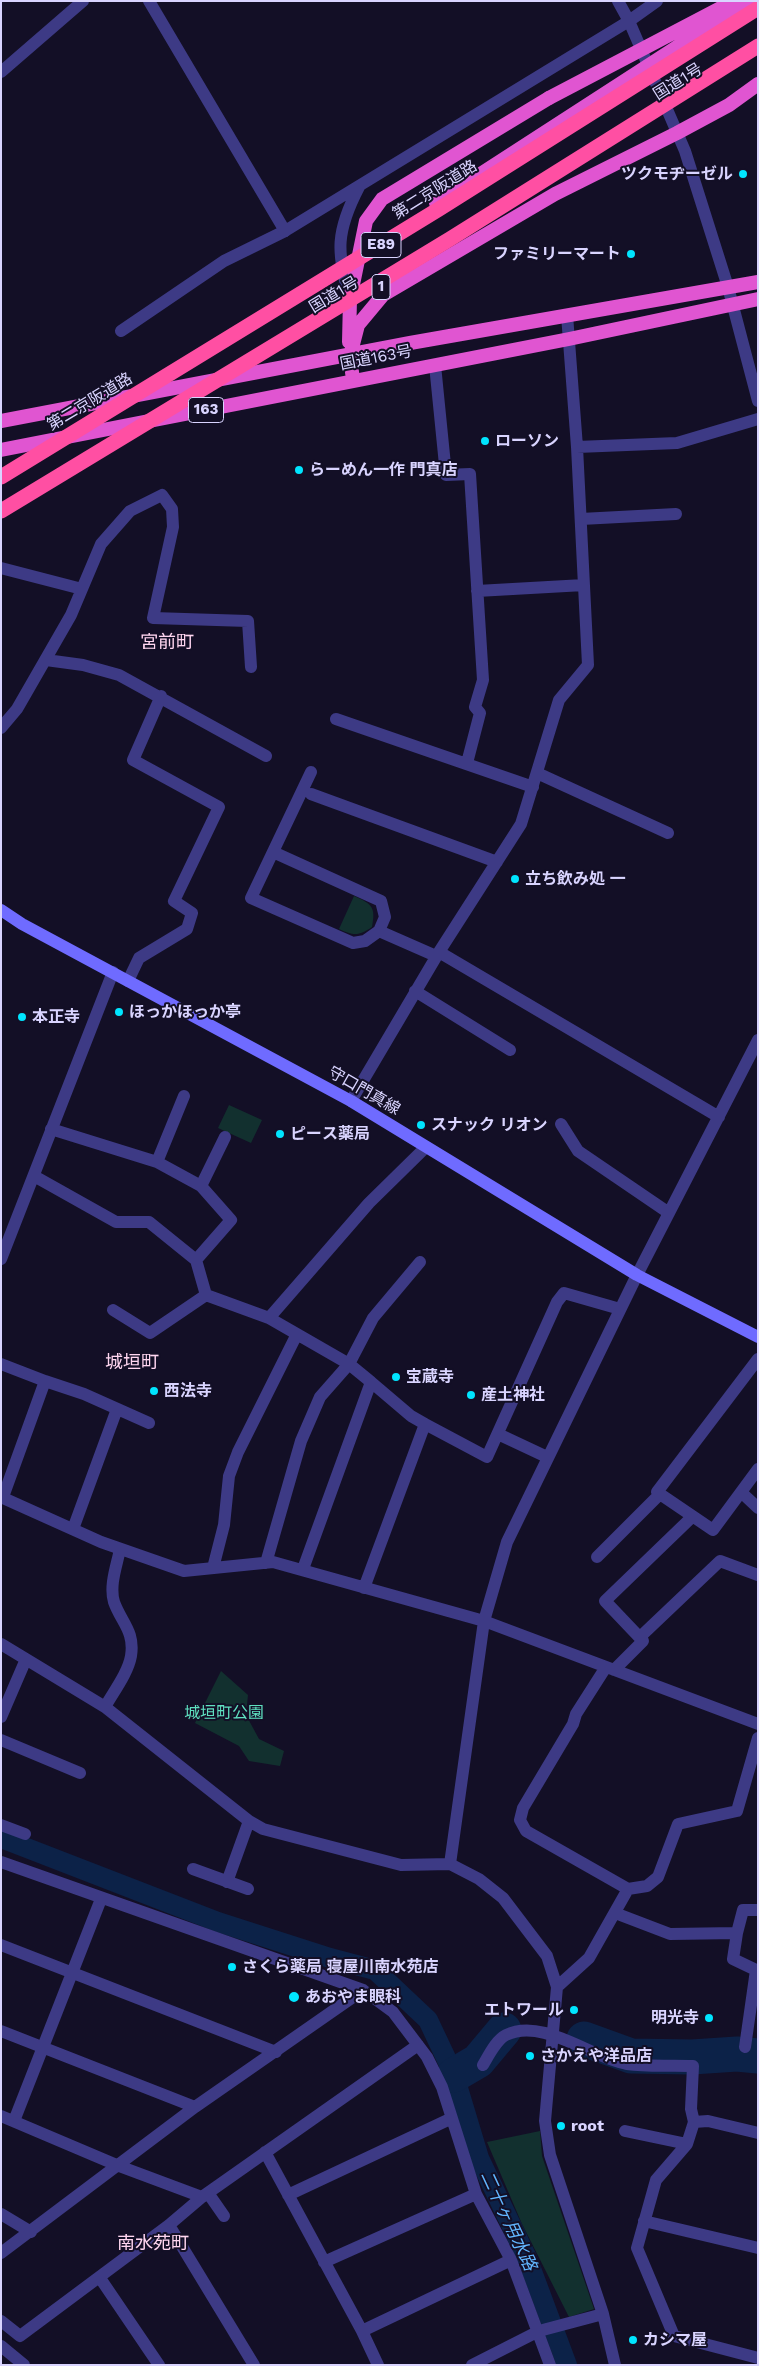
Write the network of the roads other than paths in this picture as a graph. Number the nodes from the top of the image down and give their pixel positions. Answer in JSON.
{"nodes":[{"id":1,"x":83,"y":1,"type":"edge"},
{"id":2,"x":149,"y":1,"type":"edge"},
{"id":3,"x":618,"y":1,"type":"edge"},
{"id":4,"x":656,"y":1,"type":"edge"},
{"id":5,"x":733,"y":1,"type":"edge"},
{"id":6,"x":748,"y":1,"type":"edge"},
{"id":7,"x":758,"y":8,"type":"edge"},
{"id":8,"x":629,"y":21,"type":"junction"},
{"id":9,"x":758,"y":46,"type":"edge"},
{"id":10,"x":758,"y":52,"type":"edge"},
{"id":11,"x":1,"y":72,"type":"edge"},
{"id":12,"x":758,"y":84,"type":"edge"},
{"id":13,"x":677,"y":133,"type":"junction"},
{"id":14,"x":360,"y":185,"type":"junction"},
{"id":15,"x":285,"y":231,"type":"junction"},
{"id":16,"x":758,"y":282,"type":"edge"},
{"id":17,"x":728,"y":287,"type":"junction"},
{"id":18,"x":350,"y":299,"type":"junction"},
{"id":19,"x":758,"y":299,"type":"edge"},
{"id":20,"x":731,"y":304,"type":"junction"},
{"id":21,"x":567,"y":315,"type":"junction"},
{"id":22,"x":121,"y":331,"type":"dead end"},
{"id":23,"x":569,"y":339,"type":"junction"},
{"id":24,"x":350,"y":356,"type":"junction"},
{"id":25,"x":435,"y":364,"type":"junction"},
{"id":26,"x":353,"y":380,"type":"junction"},
{"id":27,"x":758,"y":401,"type":"edge"},
{"id":28,"x":758,"y":419,"type":"edge"},
{"id":29,"x":1,"y":421,"type":"edge"},
{"id":30,"x":577,"y":447,"type":"junction"},
{"id":31,"x":1,"y":450,"type":"edge"},
{"id":32,"x":1,"y":471,"type":"edge"},
{"id":33,"x":1,"y":477,"type":"edge"},
{"id":34,"x":1,"y":511,"type":"edge"},
{"id":35,"x":676,"y":514,"type":"dead end"},
{"id":36,"x":1,"y":516,"type":"edge"},
{"id":37,"x":581,"y":519,"type":"junction"},
{"id":38,"x":1,"y":568,"type":"edge"},
{"id":39,"x":584,"y":585,"type":"junction"},
{"id":40,"x":82,"y":589,"type":"junction"},
{"id":41,"x":477,"y":591,"type":"junction"},
{"id":42,"x":46,"y":660,"type":"junction"},
{"id":43,"x":251,"y":667,"type":"dead end"},
{"id":44,"x":161,"y":696,"type":"junction"},
{"id":45,"x":336,"y":720,"type":"dead end"},
{"id":46,"x":1,"y":728,"type":"edge"},
{"id":47,"x":266,"y":756,"type":"dead end"},
{"id":48,"x":467,"y":763,"type":"junction"},
{"id":49,"x":311,"y":772,"type":"dead end"},
{"id":50,"x":537,"y":774,"type":"junction"},
{"id":51,"x":533,"y":787,"type":"junction"},
{"id":52,"x":311,"y":794,"type":"dead end"},
{"id":53,"x":668,"y":833,"type":"dead end"},
{"id":54,"x":273,"y":852,"type":"junction"},
{"id":55,"x":497,"y":862,"type":"junction"},
{"id":56,"x":1,"y":910,"type":"edge"},
{"id":57,"x":379,"y":932,"type":"junction"},
{"id":58,"x":437,"y":954,"type":"junction"},
{"id":59,"x":113,"y":972,"type":"junction"},
{"id":60,"x":128,"y":981,"type":"junction"},
{"id":61,"x":416,"y":991,"type":"junction"},
{"id":62,"x":758,"y":1040,"type":"edge"},
{"id":63,"x":510,"y":1050,"type":"dead end"},
{"id":64,"x":752,"y":1066,"type":"edge"},
{"id":65,"x":184,"y":1096,"type":"dead end"},
{"id":66,"x":351,"y":1101,"type":"junction"},
{"id":67,"x":719,"y":1117,"type":"junction"},
{"id":68,"x":561,"y":1124,"type":"dead end"},
{"id":69,"x":51,"y":1129,"type":"junction"},
{"id":70,"x":225,"y":1137,"type":"dead end"},
{"id":71,"x":426,"y":1147,"type":"junction"},
{"id":72,"x":157,"y":1162,"type":"junction"},
{"id":73,"x":34,"y":1176,"type":"junction"},
{"id":74,"x":201,"y":1186,"type":"junction"},
{"id":75,"x":669,"y":1213,"type":"junction"},
{"id":76,"x":2,"y":1255,"type":"edge"},
{"id":77,"x":196,"y":1260,"type":"junction"},
{"id":78,"x":420,"y":1262,"type":"dead end"},
{"id":79,"x":636,"y":1275,"type":"junction"},
{"id":80,"x":206,"y":1295,"type":"junction"},
{"id":81,"x":620,"y":1309,"type":"junction"},
{"id":82,"x":113,"y":1310,"type":"dead end"},
{"id":83,"x":269,"y":1318,"type":"junction"},
{"id":84,"x":297,"y":1334,"type":"junction"},
{"id":85,"x":758,"y":1336,"type":"edge"},
{"id":86,"x":758,"y":1359,"type":"edge"},
{"id":87,"x":1,"y":1364,"type":"edge"},
{"id":88,"x":349,"y":1364,"type":"junction"},
{"id":89,"x":45,"y":1381,"type":"junction"},
{"id":90,"x":371,"y":1382,"type":"junction"},
{"id":91,"x":117,"y":1408,"type":"junction"},
{"id":92,"x":149,"y":1423,"type":"dead end"},
{"id":93,"x":425,"y":1424,"type":"junction"},
{"id":94,"x":498,"y":1434,"type":"junction"},
{"id":95,"x":547,"y":1457,"type":"junction"},
{"id":96,"x":758,"y":1469,"type":"edge"},
{"id":97,"x":741,"y":1492,"type":"junction"},
{"id":98,"x":660,"y":1494,"type":"junction"},
{"id":99,"x":2,"y":1497,"type":"edge"},
{"id":100,"x":758,"y":1508,"type":"edge"},
{"id":101,"x":692,"y":1517,"type":"junction"},
{"id":102,"x":73,"y":1529,"type":"junction"},
{"id":103,"x":120,"y":1548,"type":"junction"},
{"id":104,"x":597,"y":1557,"type":"dead end"},
{"id":105,"x":266,"y":1563,"type":"junction"},
{"id":106,"x":213,"y":1568,"type":"junction"},
{"id":107,"x":303,"y":1569,"type":"junction"},
{"id":108,"x":758,"y":1575,"type":"edge"},
{"id":109,"x":364,"y":1588,"type":"junction"},
{"id":110,"x":484,"y":1621,"type":"junction"},
{"id":111,"x":640,"y":1637,"type":"junction"},
{"id":112,"x":1,"y":1644,"type":"edge"},
{"id":113,"x":26,"y":1659,"type":"junction"},
{"id":114,"x":610,"y":1668,"type":"junction"},
{"id":115,"x":105,"y":1707,"type":"junction"},
{"id":116,"x":1,"y":1718,"type":"edge"},
{"id":117,"x":758,"y":1724,"type":"edge"},
{"id":118,"x":758,"y":1738,"type":"edge"},
{"id":119,"x":1,"y":1740,"type":"edge"},
{"id":120,"x":80,"y":1773,"type":"dead end"},
{"id":121,"x":249,"y":1821,"type":"junction"},
{"id":122,"x":1,"y":1825,"type":"edge"},
{"id":123,"x":25,"y":1834,"type":"dead end"},
{"id":124,"x":1,"y":1862,"type":"edge"},
{"id":125,"x":450,"y":1864,"type":"junction"},
{"id":126,"x":192,"y":1869,"type":"dead end"},
{"id":127,"x":227,"y":1882,"type":"junction"},
{"id":128,"x":248,"y":1889,"type":"dead end"},
{"id":129,"x":628,"y":1889,"type":"junction"},
{"id":130,"x":101,"y":1899,"type":"junction"},
{"id":131,"x":758,"y":1910,"type":"edge"},
{"id":132,"x":615,"y":1913,"type":"junction"},
{"id":133,"x":737,"y":1933,"type":"junction"},
{"id":134,"x":1,"y":1945,"type":"edge"},
{"id":135,"x":72,"y":1974,"type":"junction"},
{"id":136,"x":557,"y":1987,"type":"junction"},
{"id":137,"x":363,"y":1990,"type":"junction"},
{"id":138,"x":1,"y":2031,"type":"edge"},
{"id":139,"x":552,"y":2034,"type":"junction"},
{"id":140,"x":418,"y":2044,"type":"junction"},
{"id":141,"x":745,"y":2047,"type":"dead end"},
{"id":142,"x":42,"y":2048,"type":"junction"},
{"id":143,"x":276,"y":2052,"type":"junction"},
{"id":144,"x":483,"y":2065,"type":"dead end"},
{"id":145,"x":195,"y":2107,"type":"junction"},
{"id":146,"x":1,"y":2116,"type":"edge"},
{"id":147,"x":450,"y":2119,"type":"junction"},
{"id":148,"x":14,"y":2121,"type":"junction"},
{"id":149,"x":694,"y":2122,"type":"junction"},
{"id":150,"x":625,"y":2131,"type":"dead end"},
{"id":151,"x":758,"y":2133,"type":"edge"},
{"id":152,"x":687,"y":2144,"type":"junction"},
{"id":153,"x":265,"y":2152,"type":"junction"},
{"id":154,"x":119,"y":2166,"type":"junction"},
{"id":155,"x":476,"y":2194,"type":"junction"},
{"id":156,"x":205,"y":2195,"type":"junction"},
{"id":157,"x":288,"y":2195,"type":"junction"},
{"id":158,"x":1,"y":2214,"type":"edge"},
{"id":159,"x":224,"y":2216,"type":"dead end"},
{"id":160,"x":644,"y":2221,"type":"junction"},
{"id":161,"x":169,"y":2225,"type":"junction"},
{"id":162,"x":31,"y":2232,"type":"junction"},
{"id":163,"x":758,"y":2248,"type":"edge"},
{"id":164,"x":1,"y":2253,"type":"edge"},
{"id":165,"x":511,"y":2260,"type":"junction"},
{"id":166,"x":324,"y":2262,"type":"junction"},
{"id":167,"x":100,"y":2278,"type":"junction"},
{"id":168,"x":603,"y":2314,"type":"junction"},
{"id":169,"x":1,"y":2321,"type":"edge"},
{"id":170,"x":362,"y":2331,"type":"junction"},
{"id":171,"x":539,"y":2331,"type":"junction"},
{"id":172,"x":1,"y":2346,"type":"edge"},
{"id":173,"x":758,"y":2358,"type":"edge"},
{"id":174,"x":23,"y":2364,"type":"edge"},
{"id":175,"x":159,"y":2365,"type":"edge"},
{"id":176,"x":254,"y":2365,"type":"edge"},
{"id":177,"x":378,"y":2365,"type":"edge"},
{"id":178,"x":472,"y":2365,"type":"edge"},
{"id":179,"x":550,"y":2365,"type":"edge"},
{"id":180,"x":615,"y":2365,"type":"edge"}],
"edges":[{"from":1,"to":11,"type":"street"},
{"from":2,"to":15,"type":"street"},
{"from":3,"to":8,"type":"street"},
{"from":4,"to":8,"type":"street"},
{"from":5,"to":18,"type":"highway","bridge":true},
{"from":6,"to":32,"type":"highway","name":"国道1号","bridge":true},
{"from":7,"to":33,"type":"highway","name":"第二京阪道路","number":"E89","bridge":true},
{"from":8,"to":13,"type":"street"},
{"from":8,"to":14,"type":"street"},
{"from":9,"to":34,"type":"highway","number":"E89","bridge":true},
{"from":10,"to":36,"type":"highway","name":"国道1号","number":"1"},
{"from":12,"to":13,"type":"highway"},
{"from":13,"to":17,"type":"street"},
{"from":13,"to":24,"type":"highway"},
{"from":14,"to":15,"type":"street"},
{"from":14,"to":18,"type":"street"},
{"from":15,"to":22,"type":"street"},
{"from":16,"to":17,"type":"highway","name":"国道163号","number":"163"},
{"from":17,"to":20,"type":"street"},
{"from":17,"to":21,"type":"highway","name":"国道163号","number":"163"},
{"from":18,"to":24,"type":"highway"},
{"from":19,"to":20,"type":"highway","name":"国道163号","number":"163"},
{"from":20,"to":23,"type":"highway","name":"国道163号","number":"163"},
{"from":20,"to":27,"type":"street"},
{"from":21,"to":23,"type":"street"},
{"from":21,"to":24,"type":"highway","name":"国道163号","number":"163"},
{"from":23,"to":25,"type":"highway","name":"国道163号","number":"163"},
{"from":23,"to":30,"type":"street"},
{"from":24,"to":26,"type":"highway"},
{"from":24,"to":29,"type":"highway","name":"国道163号","number":"163"},
{"from":25,"to":26,"type":"highway","name":"国道163号","number":"163"},
{"from":25,"to":41,"type":"street"},
{"from":26,"to":31,"type":"highway","name":"国道163号","number":"163"},
{"from":28,"to":30,"type":"street"},
{"from":30,"to":37,"type":"street"},
{"from":35,"to":37,"type":"street"},
{"from":37,"to":39,"type":"street"},
{"from":38,"to":40,"type":"street"},
{"from":39,"to":41,"type":"street"},
{"from":39,"to":50,"type":"street"},
{"from":40,"to":42,"type":"street"},
{"from":40,"to":43,"type":"street"},
{"from":41,"to":48,"type":"street"},
{"from":42,"to":44,"type":"street"},
{"from":42,"to":46,"type":"street"},
{"from":44,"to":47,"type":"street"},
{"from":44,"to":60,"type":"street"},
{"from":45,"to":48,"type":"street"},
{"from":48,"to":51,"type":"street"},
{"from":49,"to":54,"type":"street"},
{"from":50,"to":51,"type":"street"},
{"from":50,"to":53,"type":"street"},
{"from":51,"to":55,"type":"street"},
{"from":52,"to":55,"type":"street"},
{"from":54,"to":57,"type":"street"},
{"from":54,"to":57,"type":"street"},
{"from":55,"to":58,"type":"street"},
{"from":56,"to":59,"type":"main road","name":"守口門真線"},
{"from":57,"to":58,"type":"street"},
{"from":58,"to":61,"type":"street"},
{"from":58,"to":67,"type":"street"},
{"from":59,"to":60,"type":"main road","name":"守口門真線"},
{"from":59,"to":69,"type":"street"},
{"from":60,"to":66,"type":"main road","name":"守口門真線"},
{"from":61,"to":63,"type":"street"},
{"from":61,"to":66,"type":"street"},
{"from":62,"to":64,"type":"street"},
{"from":64,"to":67,"type":"street"},
{"from":65,"to":72,"type":"street"},
{"from":66,"to":71,"type":"main road","name":"守口門真線"},
{"from":67,"to":75,"type":"street"},
{"from":68,"to":75,"type":"street"},
{"from":69,"to":72,"type":"street"},
{"from":69,"to":73,"type":"street"},
{"from":70,"to":74,"type":"street"},
{"from":71,"to":79,"type":"main road","name":"守口門真線"},
{"from":71,"to":83,"type":"street"},
{"from":72,"to":74,"type":"street"},
{"from":73,"to":76,"type":"street"},
{"from":73,"to":77,"type":"street"},
{"from":74,"to":77,"type":"street"},
{"from":75,"to":79,"type":"street"},
{"from":77,"to":80,"type":"street"},
{"from":78,"to":88,"type":"street"},
{"from":79,"to":81,"type":"street"},
{"from":79,"to":85,"type":"main road","name":"守口門真線"},
{"from":80,"to":82,"type":"street"},
{"from":80,"to":83,"type":"street"},
{"from":81,"to":94,"type":"street"},
{"from":81,"to":95,"type":"street"},
{"from":83,"to":84,"type":"street"},
{"from":84,"to":88,"type":"street"},
{"from":84,"to":106,"type":"street"},
{"from":86,"to":98,"type":"street"},
{"from":87,"to":89,"type":"street"},
{"from":88,"to":90,"type":"street"},
{"from":88,"to":105,"type":"street"},
{"from":89,"to":91,"type":"street"},
{"from":89,"to":99,"type":"street"},
{"from":90,"to":93,"type":"street"},
{"from":90,"to":107,"type":"street"},
{"from":91,"to":92,"type":"street"},
{"from":91,"to":102,"type":"street"},
{"from":93,"to":94,"type":"street"},
{"from":93,"to":109,"type":"street"},
{"from":94,"to":95,"type":"street"},
{"from":95,"to":110,"type":"street"},
{"from":96,"to":97,"type":"street"},
{"from":97,"to":100,"type":"street"},
{"from":97,"to":101,"type":"street"},
{"from":98,"to":101,"type":"street"},
{"from":98,"to":104,"type":"street"},
{"from":99,"to":102,"type":"street"},
{"from":101,"to":111,"type":"street"},
{"from":102,"to":103,"type":"street"},
{"from":103,"to":106,"type":"street"},
{"from":103,"to":115,"type":"street"},
{"from":105,"to":106,"type":"street"},
{"from":105,"to":107,"type":"street"},
{"from":107,"to":109,"type":"street"},
{"from":108,"to":111,"type":"street"},
{"from":109,"to":110,"type":"street"},
{"from":110,"to":114,"type":"street"},
{"from":110,"to":125,"type":"street"},
{"from":111,"to":114,"type":"street"},
{"from":112,"to":113,"type":"street"},
{"from":113,"to":115,"type":"street"},
{"from":113,"to":116,"type":"street"},
{"from":114,"to":117,"type":"street"},
{"from":114,"to":129,"type":"street"},
{"from":115,"to":121,"type":"street"},
{"from":118,"to":129,"type":"street"},
{"from":119,"to":120,"type":"street"},
{"from":121,"to":125,"type":"street"},
{"from":121,"to":127,"type":"street"},
{"from":122,"to":123,"type":"street"},
{"from":124,"to":130,"type":"street"},
{"from":125,"to":136,"type":"street"},
{"from":126,"to":127,"type":"street"},
{"from":127,"to":128,"type":"street"},
{"from":129,"to":132,"type":"street"},
{"from":130,"to":135,"type":"street"},
{"from":130,"to":137,"type":"street"},
{"from":131,"to":133,"type":"street"},
{"from":132,"to":133,"type":"street"},
{"from":132,"to":136,"type":"street"},
{"from":133,"to":141,"type":"street"},
{"from":134,"to":135,"type":"street"},
{"from":135,"to":142,"type":"street"},
{"from":135,"to":143,"type":"street"},
{"from":136,"to":139,"type":"street"},
{"from":137,"to":140,"type":"street"},
{"from":137,"to":143,"type":"street"},
{"from":138,"to":142,"type":"street"},
{"from":139,"to":144,"type":"street"},
{"from":139,"to":149,"type":"street"},
{"from":139,"to":168,"type":"street"},
{"from":140,"to":147,"type":"street"},
{"from":140,"to":153,"type":"street"},
{"from":142,"to":145,"type":"street"},
{"from":142,"to":148,"type":"street"},
{"from":143,"to":145,"type":"street"},
{"from":145,"to":154,"type":"street"},
{"from":146,"to":148,"type":"street"},
{"from":147,"to":155,"type":"street"},
{"from":147,"to":157,"type":"street"},
{"from":148,"to":154,"type":"street"},
{"from":149,"to":151,"type":"street"},
{"from":149,"to":152,"type":"street"},
{"from":150,"to":152,"type":"street"},
{"from":152,"to":160,"type":"street"},
{"from":153,"to":156,"type":"street"},
{"from":153,"to":157,"type":"street"},
{"from":154,"to":156,"type":"street"},
{"from":154,"to":162,"type":"street"},
{"from":155,"to":165,"type":"street"},
{"from":155,"to":166,"type":"street"},
{"from":156,"to":159,"type":"street"},
{"from":156,"to":161,"type":"street"},
{"from":157,"to":166,"type":"street"},
{"from":158,"to":162,"type":"street"},
{"from":160,"to":163,"type":"street"},
{"from":160,"to":173,"type":"street"},
{"from":161,"to":167,"type":"street"},
{"from":161,"to":176,"type":"street"},
{"from":162,"to":164,"type":"street"},
{"from":165,"to":170,"type":"street"},
{"from":165,"to":171,"type":"street"},
{"from":166,"to":170,"type":"street"},
{"from":167,"to":169,"type":"street"},
{"from":167,"to":175,"type":"street"},
{"from":168,"to":171,"type":"street"},
{"from":168,"to":180,"type":"street"},
{"from":170,"to":177,"type":"street"},
{"from":171,"to":178,"type":"street"},
{"from":171,"to":179,"type":"street"},
{"from":172,"to":174,"type":"street"}]}
